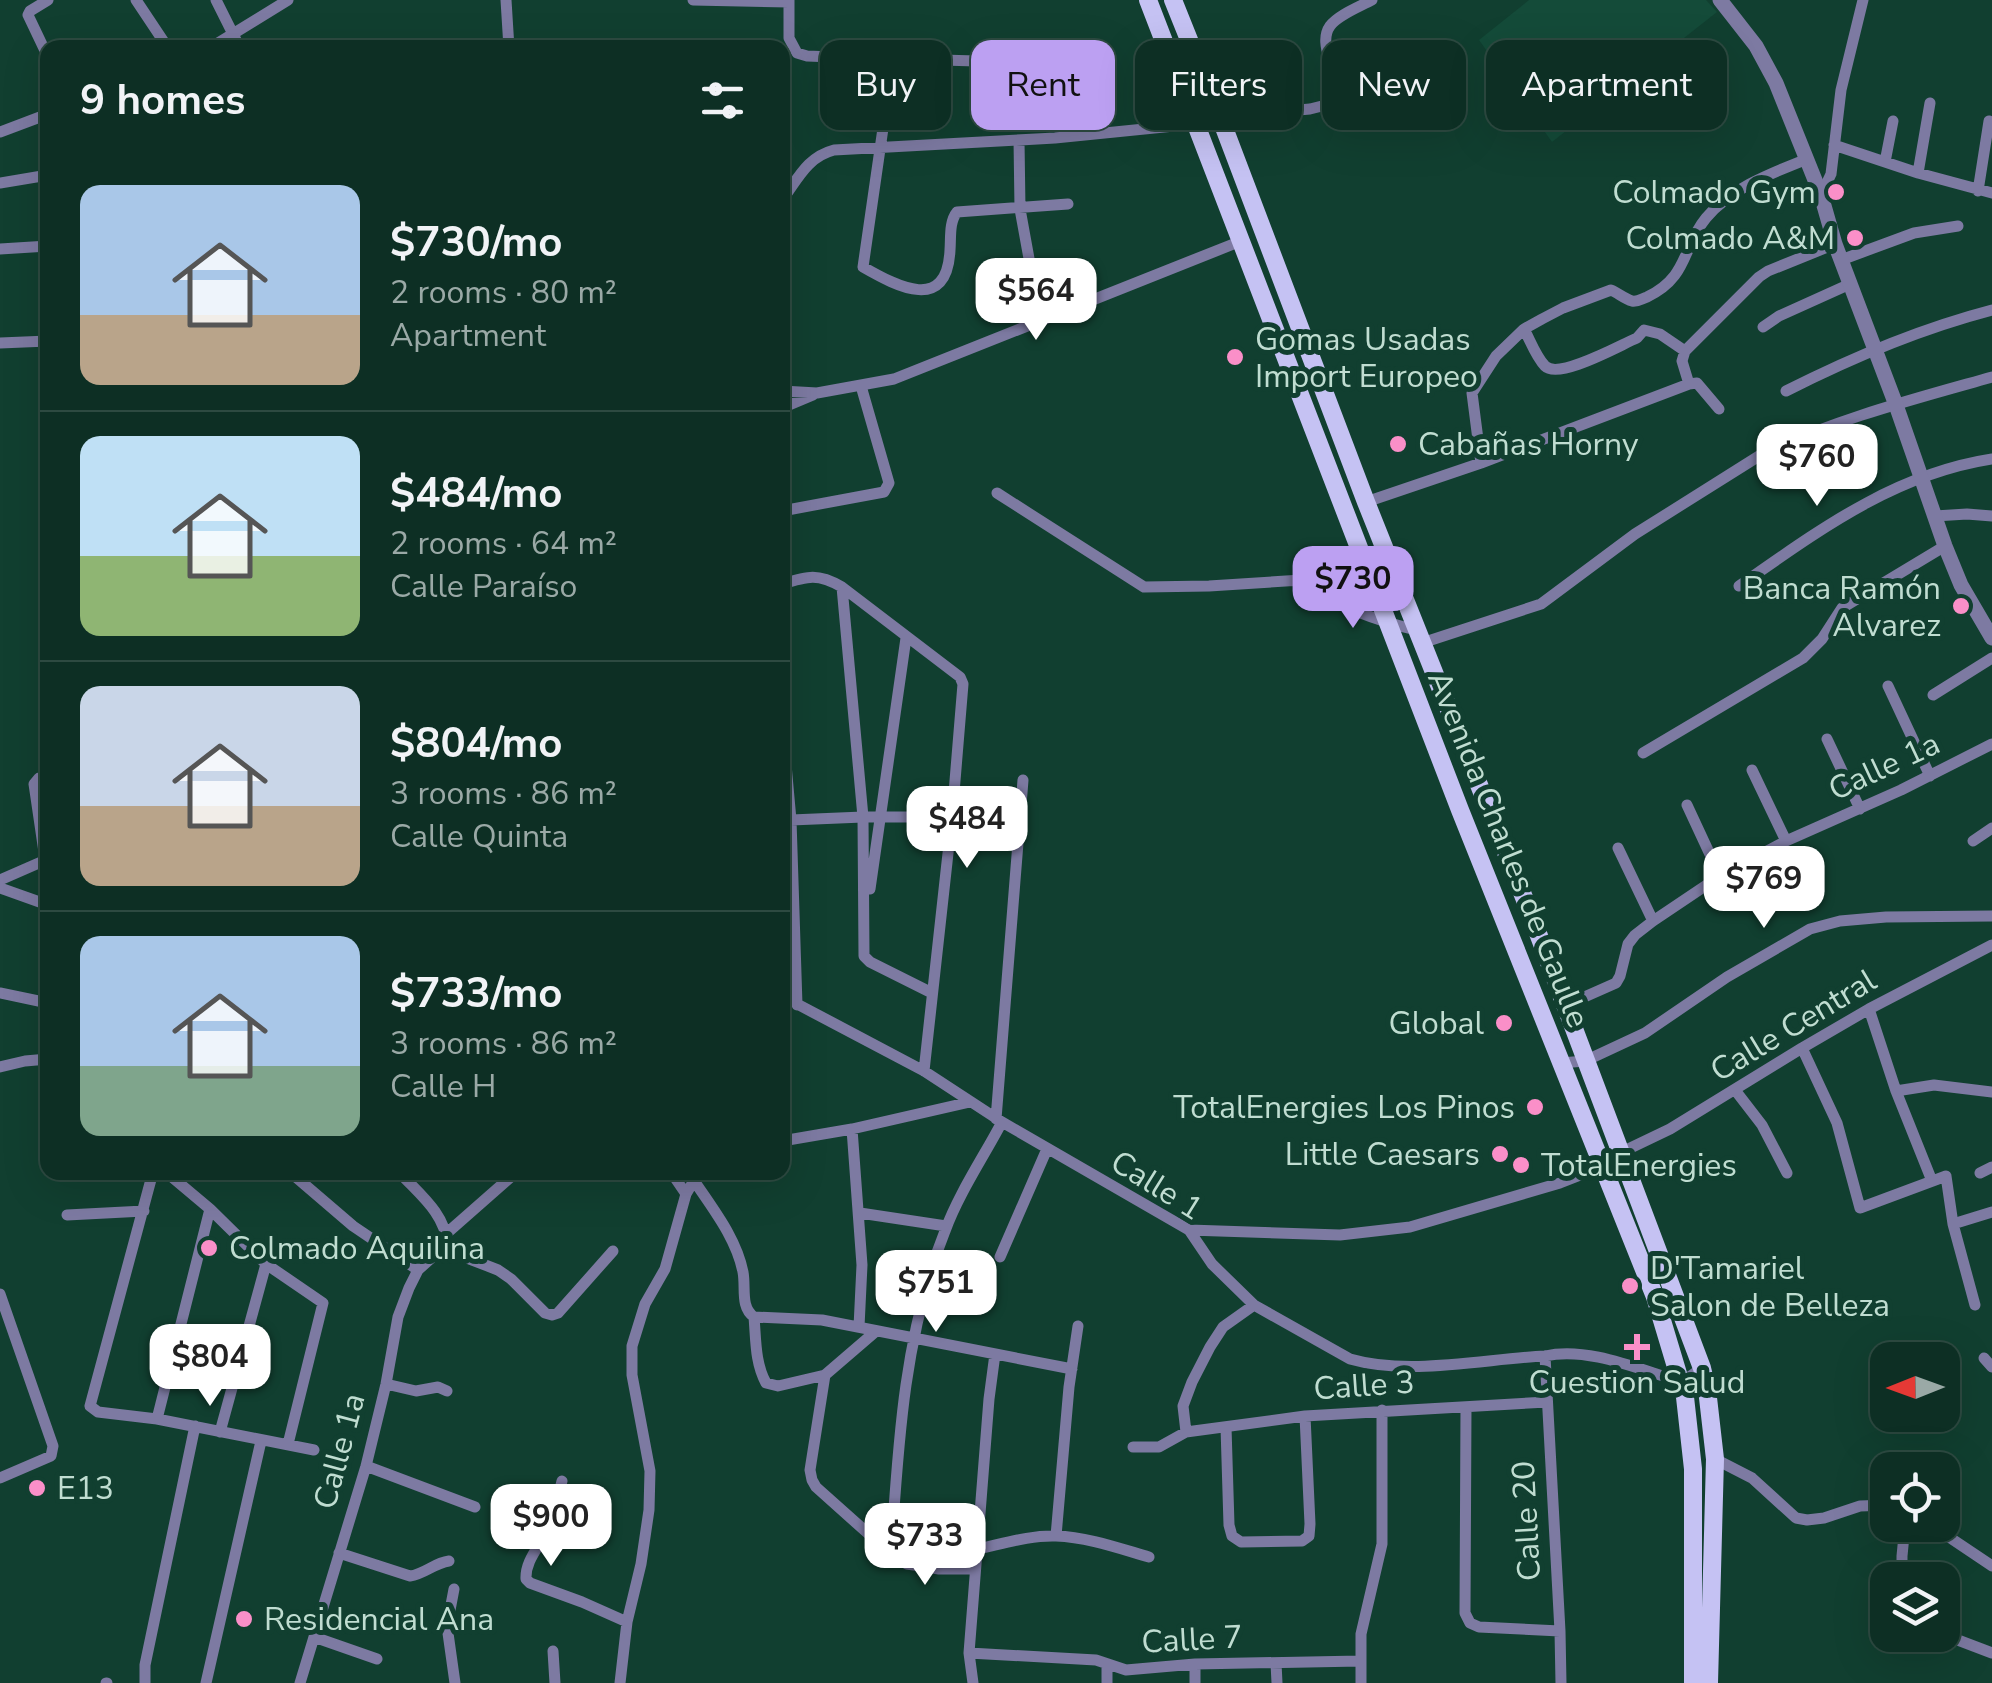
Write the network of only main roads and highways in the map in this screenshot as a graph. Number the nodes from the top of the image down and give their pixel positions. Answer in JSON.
{"nodes":[{"id":1,"x":1148,"y":0,"type":"edge"},
{"id":2,"x":1173,"y":0,"type":"edge"},
{"id":3,"x":1702,"y":1681,"type":"edge"}],
"edges":[{"from":1,"to":3,"type":"main road","name":"Avenida Charles de Gaulle"},
{"from":2,"to":3,"type":"main road","name":"Avenida Charles de Gaulle"}]}
